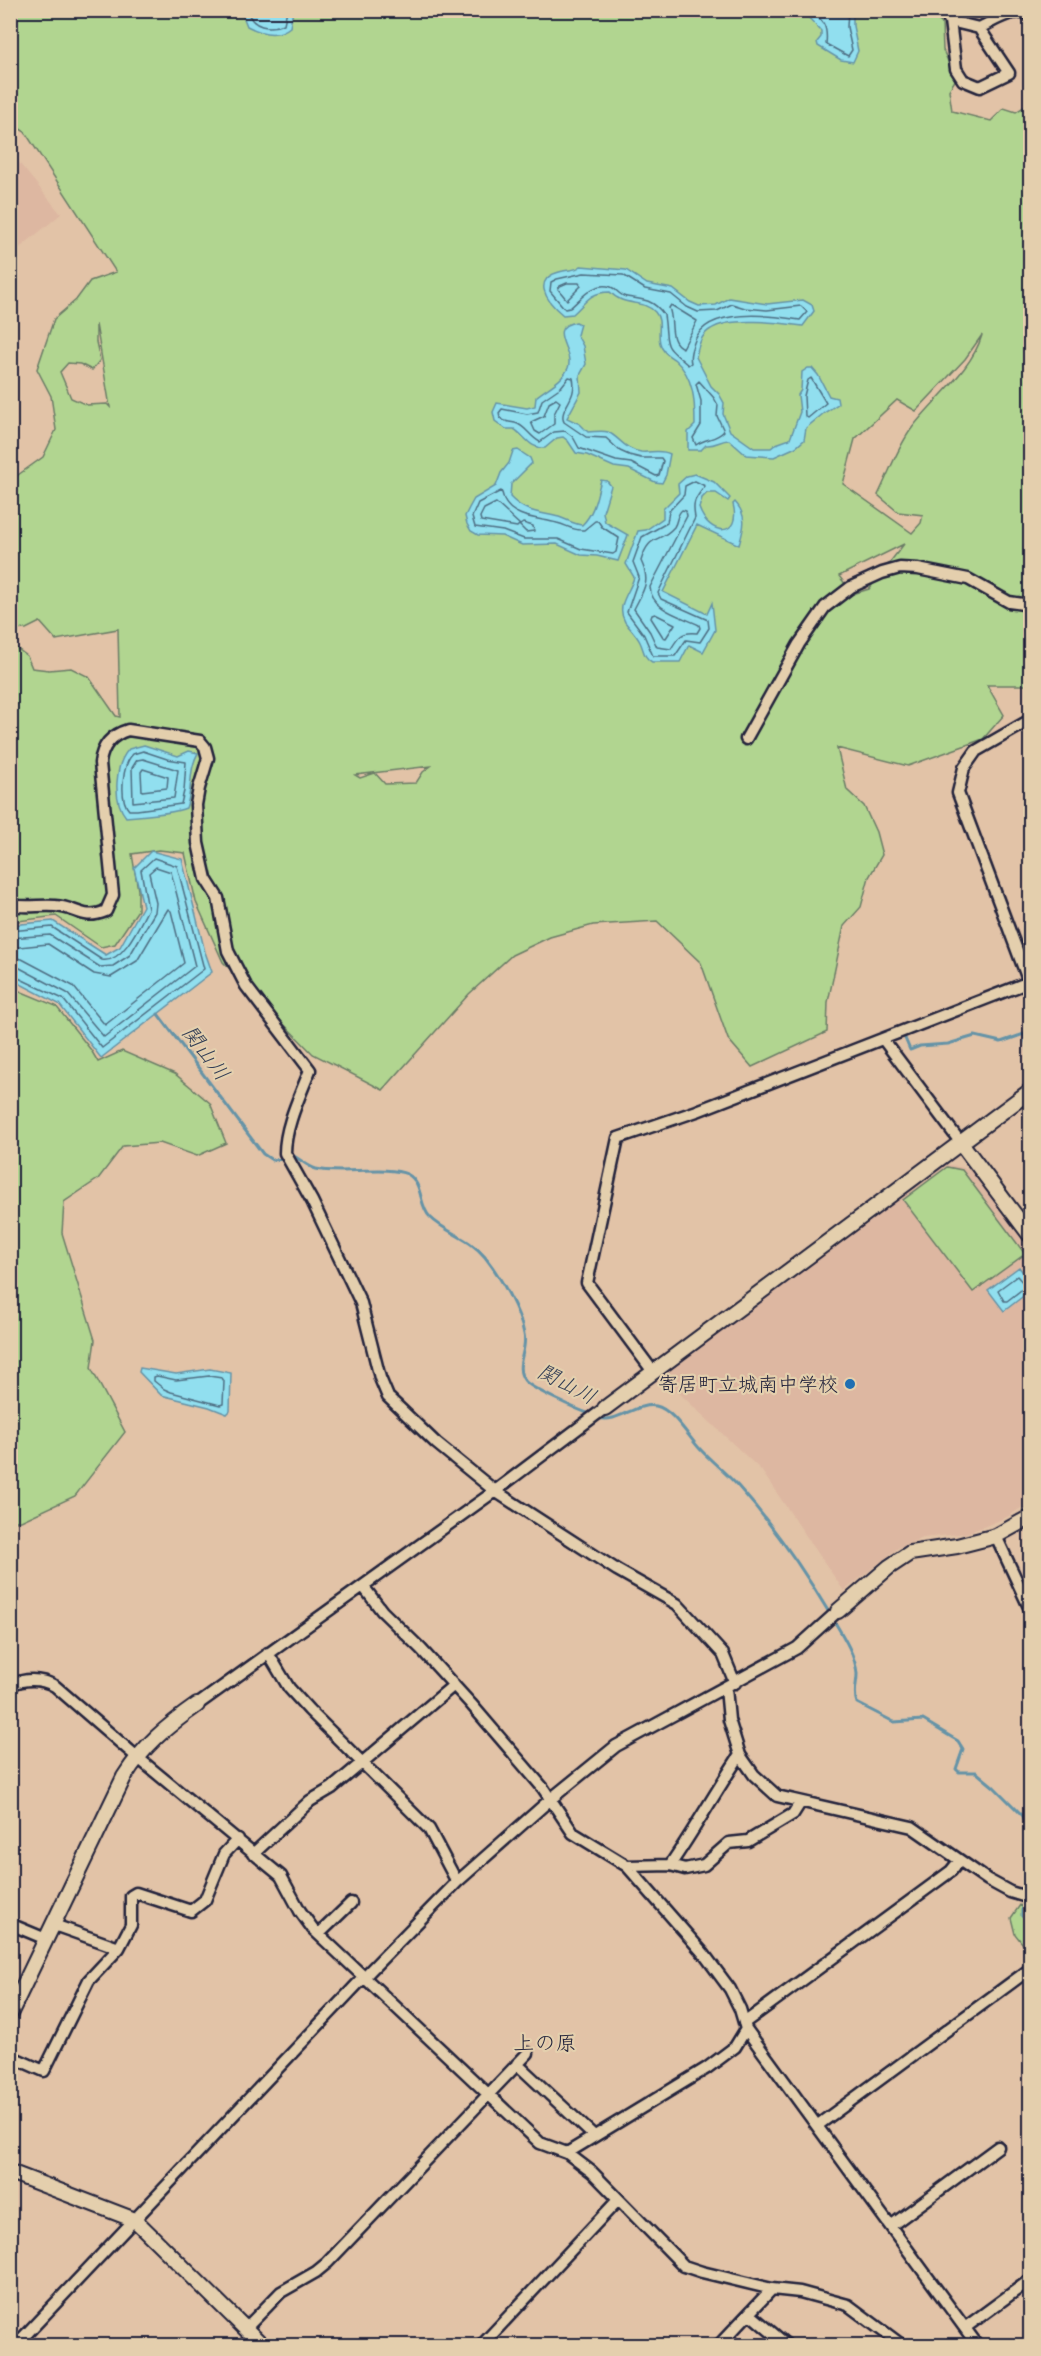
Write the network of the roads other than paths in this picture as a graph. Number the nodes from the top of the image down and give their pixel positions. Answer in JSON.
{"nodes":[{"id":1,"x":943,"y":10,"type":"edge"},
{"id":2,"x":1030,"y":15,"type":"edge"},
{"id":3,"x":950,"y":21,"type":"junction"},
{"id":4,"x":978,"y":28,"type":"junction"},
{"id":5,"x":1030,"y":605,"type":"edge"},
{"id":6,"x":1030,"y":720,"type":"edge"},
{"id":7,"x":746,"y":739,"type":"dead end"},
{"id":8,"x":10,"y":906,"type":"edge"},
{"id":9,"x":1030,"y":984,"type":"edge"},
{"id":10,"x":883,"y":1039,"type":"junction"},
{"id":11,"x":1030,"y":1091,"type":"edge"},
{"id":12,"x":961,"y":1143,"type":"junction"},
{"id":13,"x":1030,"y":1234,"type":"edge"},
{"id":14,"x":654,"y":1373,"type":"junction"},
{"id":15,"x":605,"y":1408,"type":"joint"},
{"id":16,"x":495,"y":1491,"type":"junction"},
{"id":17,"x":1030,"y":1517,"type":"edge"},
{"id":18,"x":996,"y":1536,"type":"junction"},
{"id":19,"x":363,"y":1586,"type":"junction"},
{"id":20,"x":1030,"y":1609,"type":"edge"},
{"id":21,"x":838,"y":1611,"type":"joint"},
{"id":22,"x":268,"y":1653,"type":"junction"},
{"id":23,"x":10,"y":1685,"type":"edge"},
{"id":24,"x":454,"y":1685,"type":"junction"},
{"id":25,"x":730,"y":1685,"type":"junction"},
{"id":26,"x":197,"y":1705,"type":"joint"},
{"id":27,"x":740,"y":1755,"type":"junction"},
{"id":28,"x":136,"y":1757,"type":"junction"},
{"id":29,"x":361,"y":1763,"type":"junction"},
{"id":30,"x":552,"y":1798,"type":"junction"},
{"id":31,"x":800,"y":1803,"type":"junction"},
{"id":32,"x":238,"y":1839,"type":"junction"},
{"id":33,"x":253,"y":1854,"type":"junction"},
{"id":34,"x":959,"y":1861,"type":"junction"},
{"id":35,"x":670,"y":1865,"type":"junction"},
{"id":36,"x":627,"y":1866,"type":"junction"},
{"id":37,"x":457,"y":1882,"type":"junction"},
{"id":38,"x":1030,"y":1898,"type":"edge"},
{"id":39,"x":351,"y":1903,"type":"dead end"},
{"id":40,"x":10,"y":1924,"type":"edge"},
{"id":41,"x":54,"y":1925,"type":"junction"},
{"id":42,"x":319,"y":1934,"type":"junction"},
{"id":43,"x":46,"y":1939,"type":"junction"},
{"id":44,"x":118,"y":1948,"type":"junction"},
{"id":45,"x":1030,"y":1969,"type":"edge"},
{"id":46,"x":365,"y":1976,"type":"junction"},
{"id":47,"x":10,"y":2013,"type":"edge"},
{"id":48,"x":745,"y":2026,"type":"junction"},
{"id":49,"x":528,"y":2053,"type":"dead end"},
{"id":50,"x":10,"y":2056,"type":"edge"},
{"id":51,"x":518,"y":2064,"type":"junction"},
{"id":52,"x":487,"y":2095,"type":"junction"},
{"id":53,"x":818,"y":2125,"type":"junction"},
{"id":54,"x":594,"y":2136,"type":"junction"},
{"id":55,"x":998,"y":2147,"type":"dead end"},
{"id":56,"x":567,"y":2153,"type":"junction"},
{"id":57,"x":10,"y":2172,"type":"edge"},
{"id":58,"x":618,"y":2200,"type":"junction"},
{"id":59,"x":135,"y":2220,"type":"junction"},
{"id":60,"x":892,"y":2225,"type":"junction"},
{"id":61,"x":1030,"y":2280,"type":"edge"},
{"id":62,"x":772,"y":2289,"type":"junction"},
{"id":63,"x":750,"y":2314,"type":"junction"},
{"id":64,"x":966,"y":2327,"type":"junction"},
{"id":65,"x":246,"y":2328,"type":"junction"},
{"id":66,"x":257,"y":2344,"type":"edge"},
{"id":67,"x":15,"y":2346,"type":"edge"},
{"id":68,"x":482,"y":2346,"type":"edge"},
{"id":69,"x":717,"y":2346,"type":"edge"},
{"id":70,"x":788,"y":2346,"type":"edge"},
{"id":71,"x":903,"y":2346,"type":"edge"},
{"id":72,"x":978,"y":2346,"type":"edge"}],
"edges":[{"from":1,"to":3,"type":"street"},
{"from":2,"to":4,"type":"street"},
{"from":3,"to":4,"type":"street"},
{"from":3,"to":4,"type":"street"},
{"from":5,"to":7,"type":"street"},
{"from":6,"to":9,"type":"street"},
{"from":8,"to":16,"type":"street"},
{"from":9,"to":10,"type":"street"},
{"from":10,"to":12,"type":"street"},
{"from":10,"to":14,"type":"street"},
{"from":11,"to":12,"type":"street"},
{"from":12,"to":13,"type":"street"},
{"from":12,"to":14,"type":"street"},
{"from":14,"to":15,"type":"street"},
{"from":15,"to":16,"type":"street"},
{"from":16,"to":19,"type":"street"},
{"from":16,"to":25,"type":"street"},
{"from":17,"to":18,"type":"street"},
{"from":18,"to":20,"type":"street"},
{"from":18,"to":21,"type":"street"},
{"from":19,"to":22,"type":"street"},
{"from":19,"to":24,"type":"street"},
{"from":21,"to":25,"type":"street"},
{"from":22,"to":26,"type":"street"},
{"from":22,"to":29,"type":"street"},
{"from":23,"to":28,"type":"street"},
{"from":24,"to":29,"type":"street"},
{"from":24,"to":30,"type":"street"},
{"from":25,"to":27,"type":"street"},
{"from":25,"to":30,"type":"street"},
{"from":26,"to":28,"type":"street"},
{"from":27,"to":31,"type":"street"},
{"from":27,"to":35,"type":"street"},
{"from":28,"to":32,"type":"street"},
{"from":28,"to":41,"type":"street"},
{"from":29,"to":33,"type":"street"},
{"from":29,"to":37,"type":"street"},
{"from":30,"to":36,"type":"street"},
{"from":30,"to":37,"type":"street"},
{"from":31,"to":34,"type":"street"},
{"from":31,"to":35,"type":"street"},
{"from":32,"to":33,"type":"street"},
{"from":32,"to":44,"type":"street"},
{"from":33,"to":42,"type":"street"},
{"from":34,"to":38,"type":"street"},
{"from":34,"to":48,"type":"street"},
{"from":35,"to":36,"type":"street"},
{"from":36,"to":48,"type":"street"},
{"from":37,"to":46,"type":"street"},
{"from":39,"to":42,"type":"street"},
{"from":40,"to":43,"type":"street"},
{"from":41,"to":43,"type":"street"},
{"from":41,"to":44,"type":"street"},
{"from":42,"to":46,"type":"street"},
{"from":43,"to":47,"type":"street"},
{"from":44,"to":50,"type":"street"},
{"from":45,"to":53,"type":"street"},
{"from":46,"to":52,"type":"street"},
{"from":46,"to":59,"type":"street"},
{"from":48,"to":53,"type":"street"},
{"from":48,"to":54,"type":"street"},
{"from":49,"to":51,"type":"street"},
{"from":51,"to":52,"type":"street"},
{"from":51,"to":54,"type":"street"},
{"from":52,"to":56,"type":"street"},
{"from":52,"to":65,"type":"street"},
{"from":53,"to":60,"type":"street"},
{"from":54,"to":56,"type":"street"},
{"from":55,"to":60,"type":"street"},
{"from":56,"to":58,"type":"street"},
{"from":57,"to":59,"type":"street"},
{"from":58,"to":62,"type":"street"},
{"from":58,"to":68,"type":"street"},
{"from":59,"to":65,"type":"street"},
{"from":59,"to":67,"type":"street"},
{"from":60,"to":64,"type":"street"},
{"from":61,"to":64,"type":"street"},
{"from":62,"to":63,"type":"street"},
{"from":62,"to":71,"type":"street"},
{"from":63,"to":69,"type":"street"},
{"from":63,"to":70,"type":"street"},
{"from":64,"to":72,"type":"street"},
{"from":65,"to":66,"type":"street"}]}
